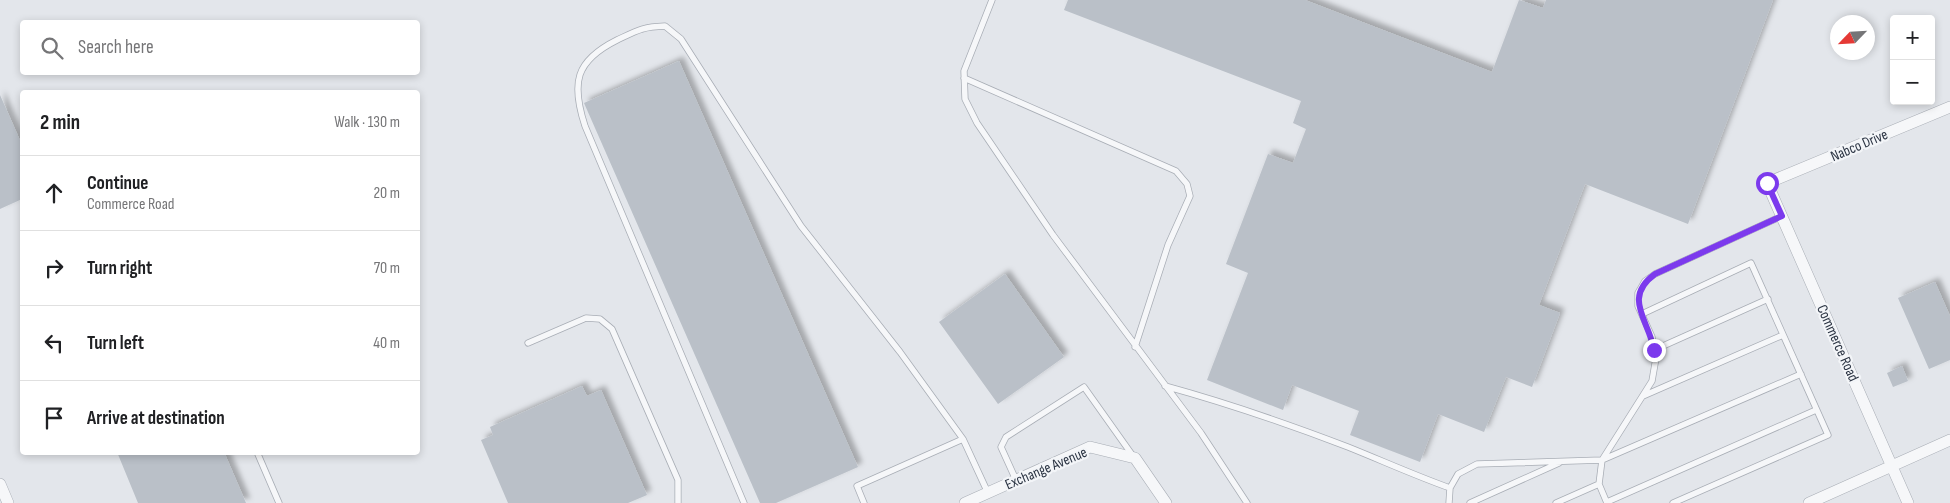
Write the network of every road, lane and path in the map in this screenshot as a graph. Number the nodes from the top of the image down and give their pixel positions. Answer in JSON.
{"nodes":[{"id":1,"x":992,"y":0,"type":"edge"},
{"id":2,"x":964,"y":78,"type":"junction"},
{"id":3,"x":1950,"y":107,"type":"edge"},
{"id":4,"x":1767,"y":183,"type":"joint"},
{"id":5,"x":1782,"y":216,"type":"junction"},
{"id":6,"x":1768,"y":300,"type":"junction"},
{"id":7,"x":1642,"y":314,"type":"junction"},
{"id":8,"x":1783,"y":335,"type":"junction"},
{"id":9,"x":528,"y":343,"type":"dead end"},
{"id":10,"x":1136,"y":347,"type":"junction"},
{"id":11,"x":1654,"y":350,"type":"junction"},
{"id":12,"x":1801,"y":374,"type":"junction"},
{"id":13,"x":1165,"y":386,"type":"junction"},
{"id":14,"x":1642,"y":397,"type":"junction"},
{"id":15,"x":1816,"y":410,"type":"junction"},
{"id":16,"x":963,"y":439,"type":"junction"},
{"id":17,"x":1950,"y":440,"type":"edge"},
{"id":18,"x":258,"y":455,"type":"edge"},
{"id":19,"x":1134,"y":458,"type":"junction"},
{"id":20,"x":1602,"y":460,"type":"junction"},
{"id":21,"x":1563,"y":461,"type":"junction"},
{"id":22,"x":1892,"y":466,"type":"junction"},
{"id":23,"x":1016,"y":480,"type":"junction"},
{"id":24,"x":0,"y":484,"type":"edge"},
{"id":25,"x":1599,"y":484,"type":"junction"},
{"id":26,"x":1450,"y":488,"type":"junction"},
{"id":27,"x":988,"y":493,"type":"junction"},
{"id":28,"x":1607,"y":502,"type":"edge"},
{"id":29,"x":1814,"y":502,"type":"edge"},
{"id":30,"x":8,"y":503,"type":"edge"},
{"id":31,"x":279,"y":503,"type":"edge"},
{"id":32,"x":678,"y":503,"type":"edge"},
{"id":33,"x":744,"y":503,"type":"edge"},
{"id":34,"x":864,"y":503,"type":"edge"},
{"id":35,"x":965,"y":503,"type":"edge"},
{"id":36,"x":1166,"y":503,"type":"edge"},
{"id":37,"x":1247,"y":503,"type":"edge"},
{"id":38,"x":1449,"y":503,"type":"edge"},
{"id":39,"x":1470,"y":503,"type":"edge"},
{"id":40,"x":1556,"y":503,"type":"edge"},
{"id":41,"x":1672,"y":503,"type":"edge"},
{"id":42,"x":1908,"y":503,"type":"edge"}],
"edges":[{"from":1,"to":2,"type":"lane"},
{"from":2,"to":10,"type":"lane"},
{"from":2,"to":10,"type":"lane"},
{"from":3,"to":4,"type":"street","name":"Nabco Drive"},
{"from":4,"to":5,"type":"street","name":"Commerce Road"},
{"from":5,"to":7,"type":"lane"},
{"from":5,"to":22,"type":"street","name":"Commerce Road"},
{"from":6,"to":7,"type":"lane"},
{"from":6,"to":8,"type":"lane"},
{"from":6,"to":11,"type":"lane"},
{"from":7,"to":11,"type":"lane"},
{"from":8,"to":12,"type":"lane"},
{"from":8,"to":14,"type":"lane"},
{"from":9,"to":32,"type":"lane"},
{"from":10,"to":13,"type":"lane"},
{"from":11,"to":14,"type":"lane"},
{"from":12,"to":15,"type":"lane"},
{"from":12,"to":20,"type":"lane"},
{"from":13,"to":26,"type":"lane"},
{"from":13,"to":37,"type":"lane"},
{"from":14,"to":20,"type":"lane"},
{"from":15,"to":28,"type":"lane"},
{"from":15,"to":41,"type":"lane"},
{"from":16,"to":27,"type":"lane"},
{"from":16,"to":33,"type":"lane"},
{"from":16,"to":34,"type":"lane"},
{"from":17,"to":22,"type":"street"},
{"from":18,"to":31,"type":"lane"},
{"from":19,"to":23,"type":"street","name":"Exchange Avenue"},
{"from":19,"to":23,"type":"lane"},
{"from":19,"to":36,"type":"street"},
{"from":20,"to":21,"type":"lane"},
{"from":20,"to":25,"type":"lane"},
{"from":21,"to":26,"type":"lane"},
{"from":21,"to":39,"type":"lane"},
{"from":22,"to":29,"type":"street"},
{"from":22,"to":42,"type":"street","name":"Commerce Road"},
{"from":23,"to":27,"type":"street","name":"Exchange Avenue"},
{"from":24,"to":30,"type":"street"},
{"from":25,"to":28,"type":"lane"},
{"from":25,"to":40,"type":"lane"},
{"from":26,"to":38,"type":"lane"},
{"from":27,"to":35,"type":"street","name":"Exchange Avenue"}]}
